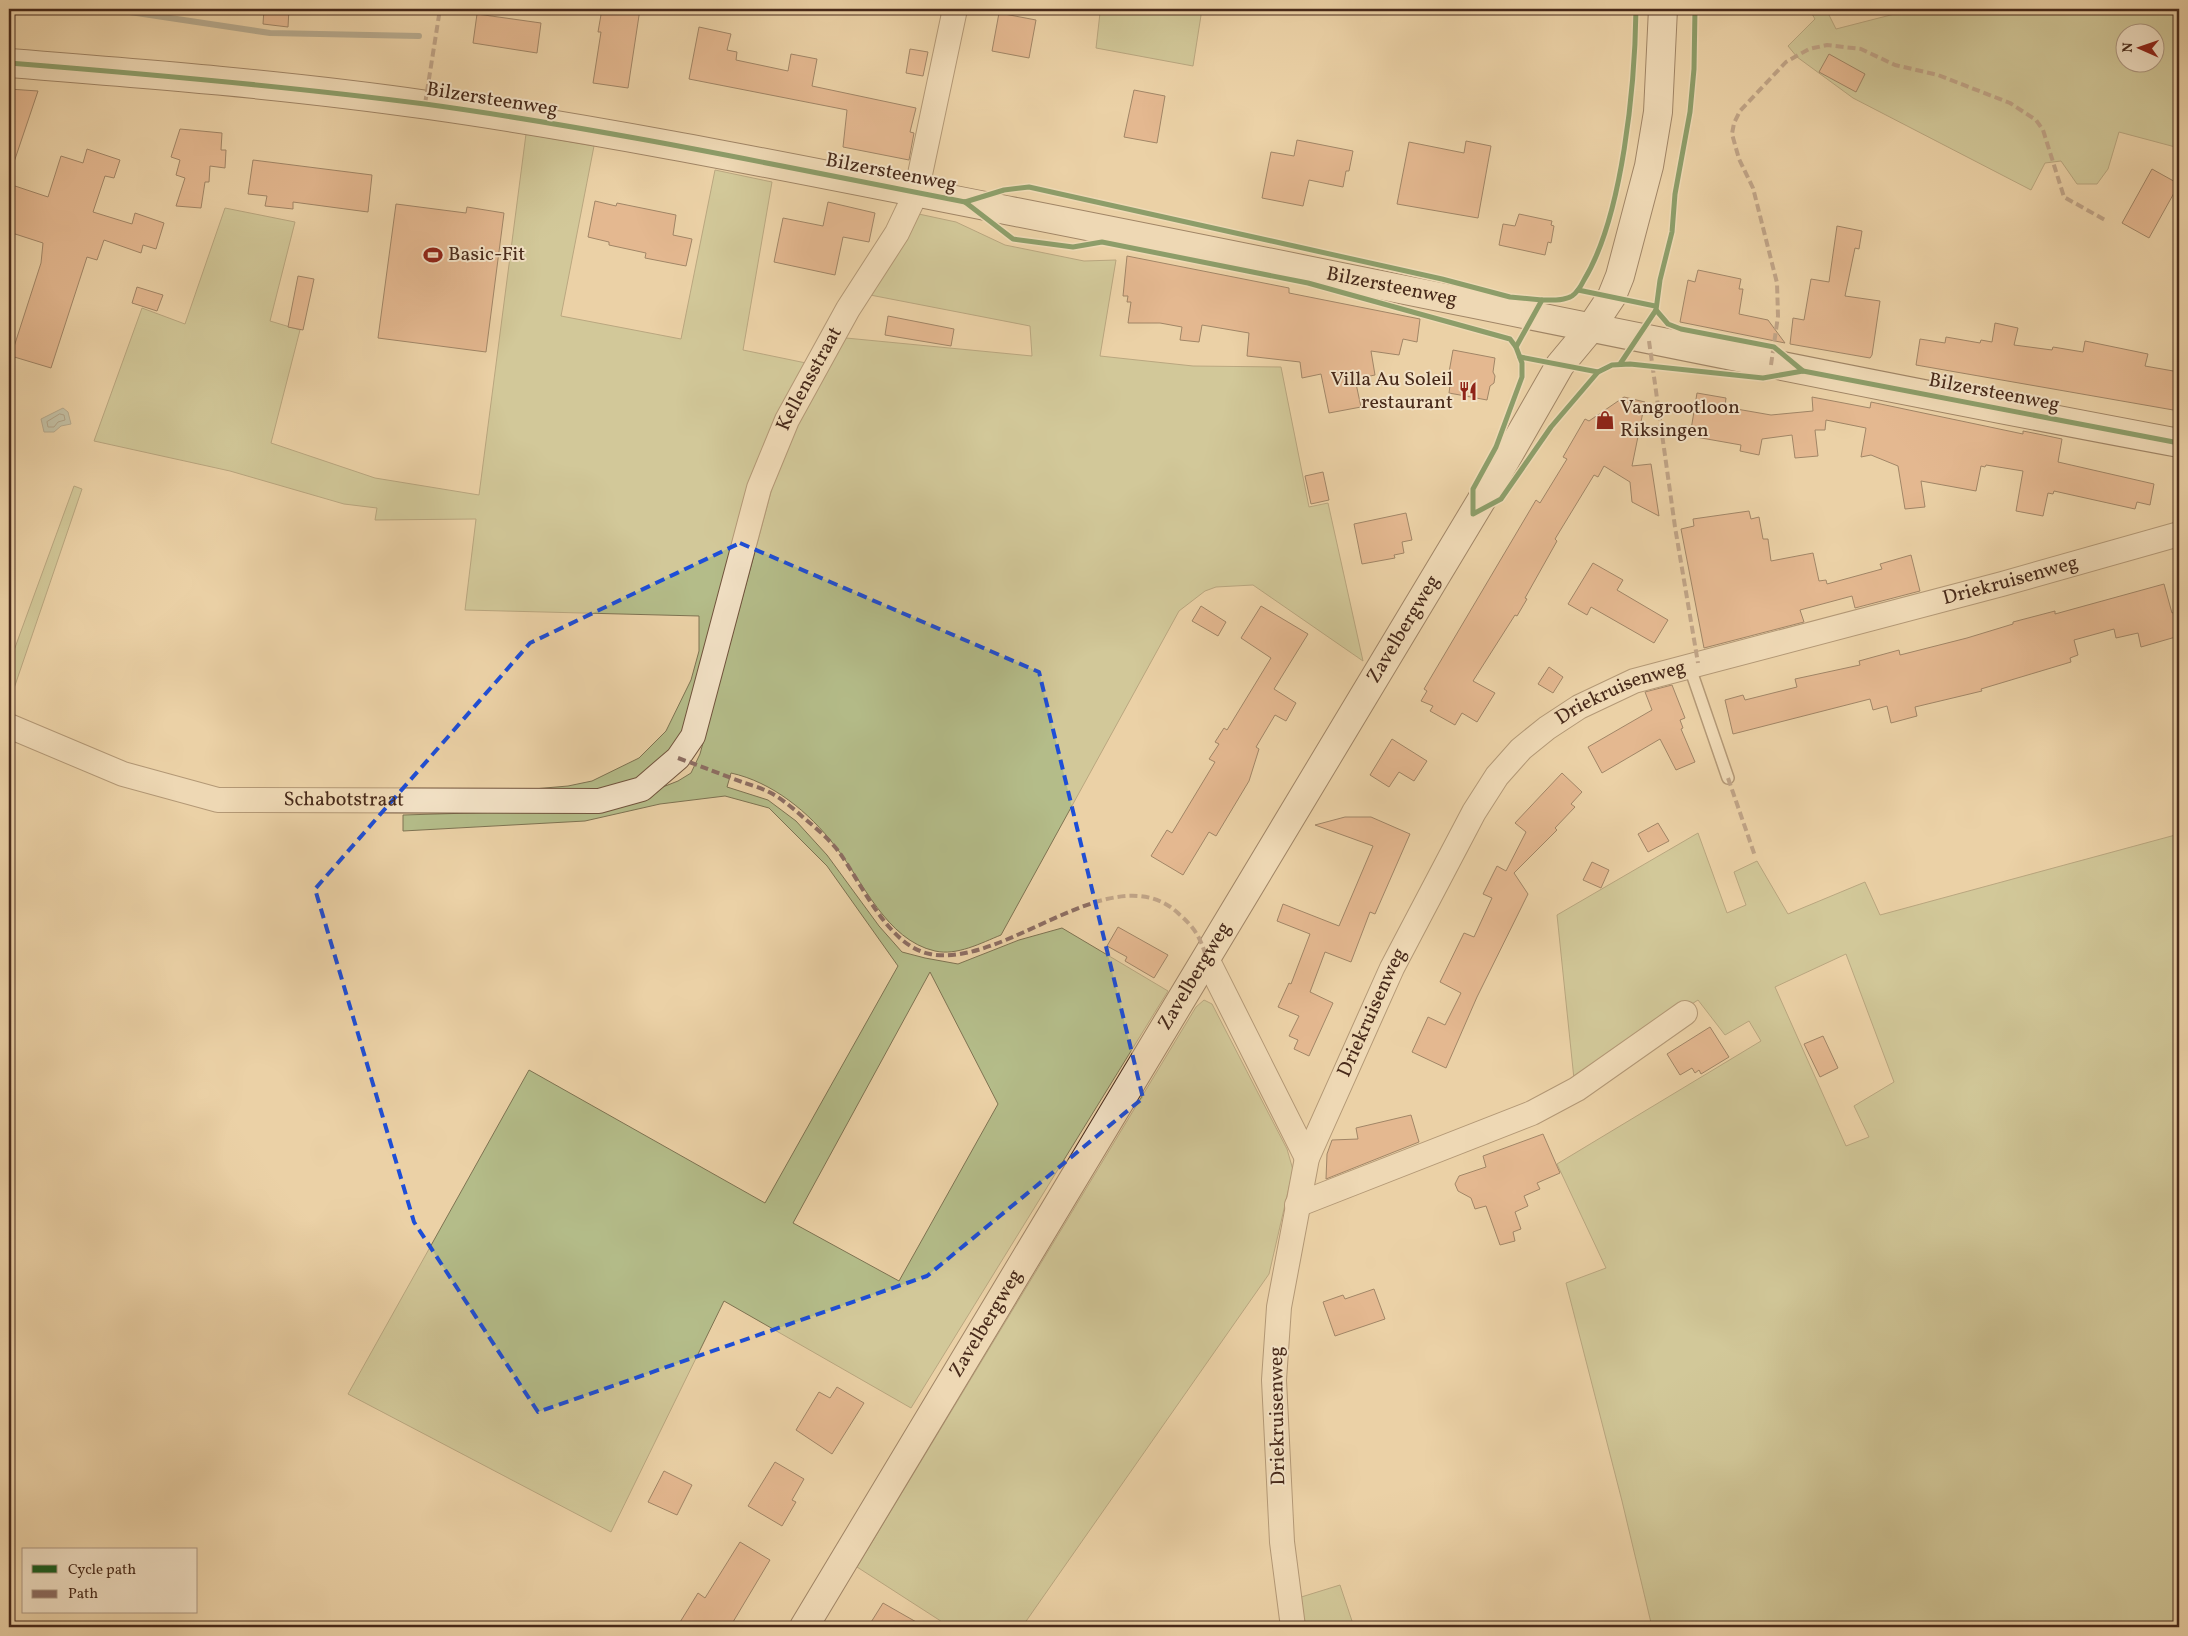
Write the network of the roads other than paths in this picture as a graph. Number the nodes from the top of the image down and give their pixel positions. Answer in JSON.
{"nodes":[{"id":1,"x":955,"y":9,"type":"edge"},
{"id":2,"x":1663,"y":9,"type":"edge"},
{"id":3,"x":9,"y":63,"type":"edge"},
{"id":4,"x":916,"y":193,"type":"junction"},
{"id":5,"x":1590,"y":329,"type":"junction"},
{"id":6,"x":2179,"y":443,"type":"edge"},
{"id":7,"x":2179,"y":534,"type":"edge"},
{"id":8,"x":1689,"y":665,"type":"junction"},
{"id":9,"x":9,"y":726,"type":"edge"},
{"id":10,"x":678,"y":758,"type":"joint"},
{"id":11,"x":1728,"y":778,"type":"dead end"},
{"id":12,"x":1206,"y":958,"type":"junction"},
{"id":13,"x":1685,"y":1013,"type":"dead end"},
{"id":14,"x":1307,"y":1158,"type":"junction"},
{"id":15,"x":1297,"y":1205,"type":"junction"},
{"id":16,"x":804,"y":1627,"type":"edge"},
{"id":17,"x":1292,"y":1627,"type":"edge"}],
"edges":[{"from":1,"to":4,"type":"street","name":"Kellensstraat"},
{"from":2,"to":5,"type":"main road","name":"Zavelbergweg"},
{"from":3,"to":4,"type":"main road","name":"Bilzersteenweg"},
{"from":4,"to":5,"type":"main road","name":"Bilzersteenweg"},
{"from":4,"to":10,"type":"street","name":"Kellensstraat"},
{"from":5,"to":6,"type":"main road","name":"Bilzersteenweg"},
{"from":5,"to":12,"type":"main road","name":"Zavelbergweg"},
{"from":7,"to":8,"type":"street","name":"Driekruisenweg"},
{"from":8,"to":11,"type":"lane"},
{"from":8,"to":14,"type":"street","name":"Driekruisenweg"},
{"from":9,"to":10,"type":"street","name":"Schabotstraat"},
{"from":12,"to":14,"type":"street"},
{"from":12,"to":16,"type":"main road","name":"Zavelbergweg"},
{"from":13,"to":15,"type":"street"},
{"from":14,"to":15,"type":"street","name":"Driekruisenweg"},
{"from":15,"to":17,"type":"street","name":"Driekruisenweg"}]}
